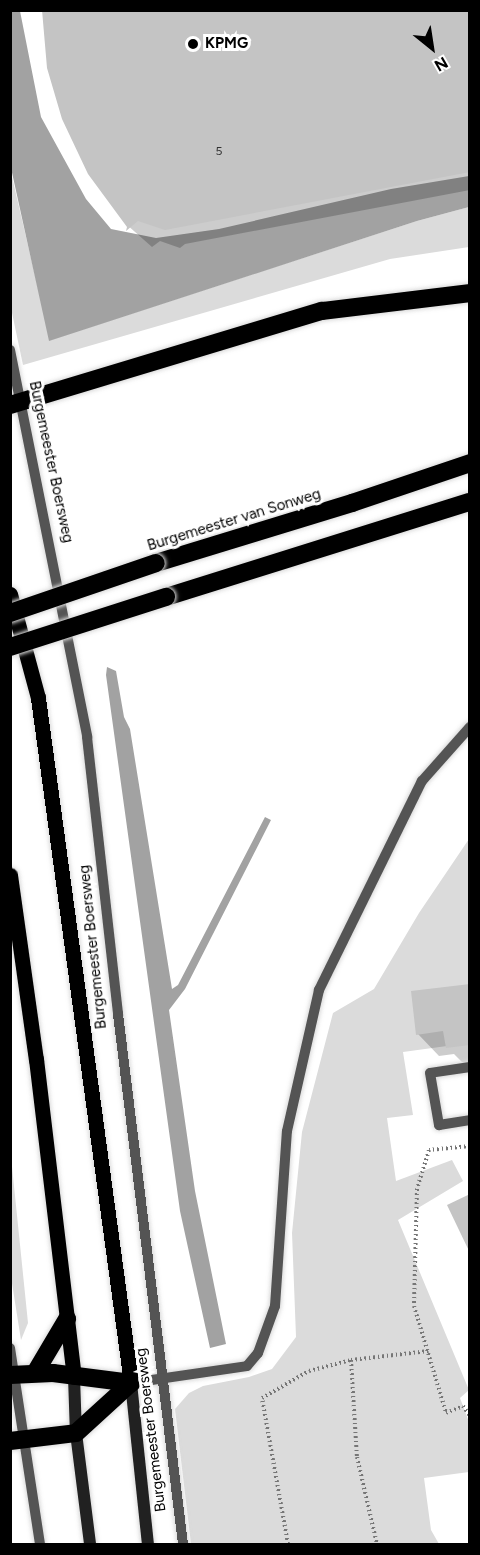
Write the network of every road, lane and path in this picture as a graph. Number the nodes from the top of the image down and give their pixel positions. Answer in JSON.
{"nodes":[{"id":1,"x":470,"y":293,"type":"edge"},
{"id":2,"x":10,"y":350,"type":"edge"},
{"id":3,"x":16,"y":404,"type":"edge"},
{"id":4,"x":470,"y":463,"type":"edge"},
{"id":5,"x":470,"y":502,"type":"edge"},
{"id":6,"x":10,"y":594,"type":"edge"},
{"id":7,"x":10,"y":613,"type":"edge"},
{"id":8,"x":10,"y":647,"type":"edge"},
{"id":9,"x":470,"y":727,"type":"edge"},
{"id":10,"x":10,"y":875,"type":"edge"},
{"id":11,"x":470,"y":1067,"type":"edge"},
{"id":12,"x":470,"y":1120,"type":"edge"},
{"id":13,"x":470,"y":1146,"type":"edge"},
{"id":14,"x":68,"y":1319,"type":"junction"},
{"id":15,"x":10,"y":1348,"type":"edge"},
{"id":16,"x":428,"y":1351,"type":"junction"},
{"id":17,"x":351,"y":1360,"type":"junction"},
{"id":18,"x":35,"y":1373,"type":"junction"},
{"id":19,"x":12,"y":1375,"type":"edge"},
{"id":20,"x":74,"y":1377,"type":"junction"},
{"id":21,"x":163,"y":1377,"type":"junction"},
{"id":22,"x":132,"y":1383,"type":"junction"},
{"id":23,"x":470,"y":1416,"type":"edge"},
{"id":24,"x":76,"y":1433,"type":"junction"},
{"id":25,"x":17,"y":1440,"type":"edge"},
{"id":26,"x":40,"y":1545,"type":"edge"},
{"id":27,"x":90,"y":1545,"type":"edge"},
{"id":28,"x":148,"y":1545,"type":"edge"},
{"id":29,"x":183,"y":1545,"type":"edge"},
{"id":30,"x":288,"y":1545,"type":"edge"},
{"id":31,"x":377,"y":1545,"type":"edge"}],
"edges":[{"from":1,"to":3,"type":"highway"},
{"from":2,"to":3,"type":"lane","name":"Burgemeester Boersweg"},
{"from":3,"to":21,"type":"lane","name":"Burgemeester Boersweg"},
{"from":4,"to":7,"type":"highway","name":"Burgemeester van Sonweg","bridge":true},
{"from":5,"to":8,"type":"highway","bridge":true},
{"from":6,"to":22,"type":"main road","name":"Burgemeester Boersweg"},
{"from":9,"to":21,"type":"lane"},
{"from":10,"to":14,"type":"main road"},
{"from":11,"to":12,"type":"lane"},
{"from":13,"to":16,"type":"path"},
{"from":14,"to":18,"type":"highway"},
{"from":14,"to":20,"type":"main road"},
{"from":15,"to":19,"type":"lane"},
{"from":16,"to":17,"type":"path"},
{"from":16,"to":23,"type":"path"},
{"from":17,"to":30,"type":"path"},
{"from":17,"to":31,"type":"path"},
{"from":18,"to":19,"type":"highway"},
{"from":18,"to":20,"type":"highway"},
{"from":19,"to":25,"type":"lane"},
{"from":20,"to":22,"type":"highway"},
{"from":20,"to":24,"type":"main road"},
{"from":21,"to":22,"type":"lane"},
{"from":21,"to":29,"type":"lane","name":"Burgemeester Boersweg"},
{"from":22,"to":24,"type":"highway"},
{"from":22,"to":28,"type":"main road","name":"Burgemeester Boersweg"},
{"from":24,"to":25,"type":"highway"},
{"from":24,"to":27,"type":"main road"},
{"from":25,"to":26,"type":"lane"}]}
